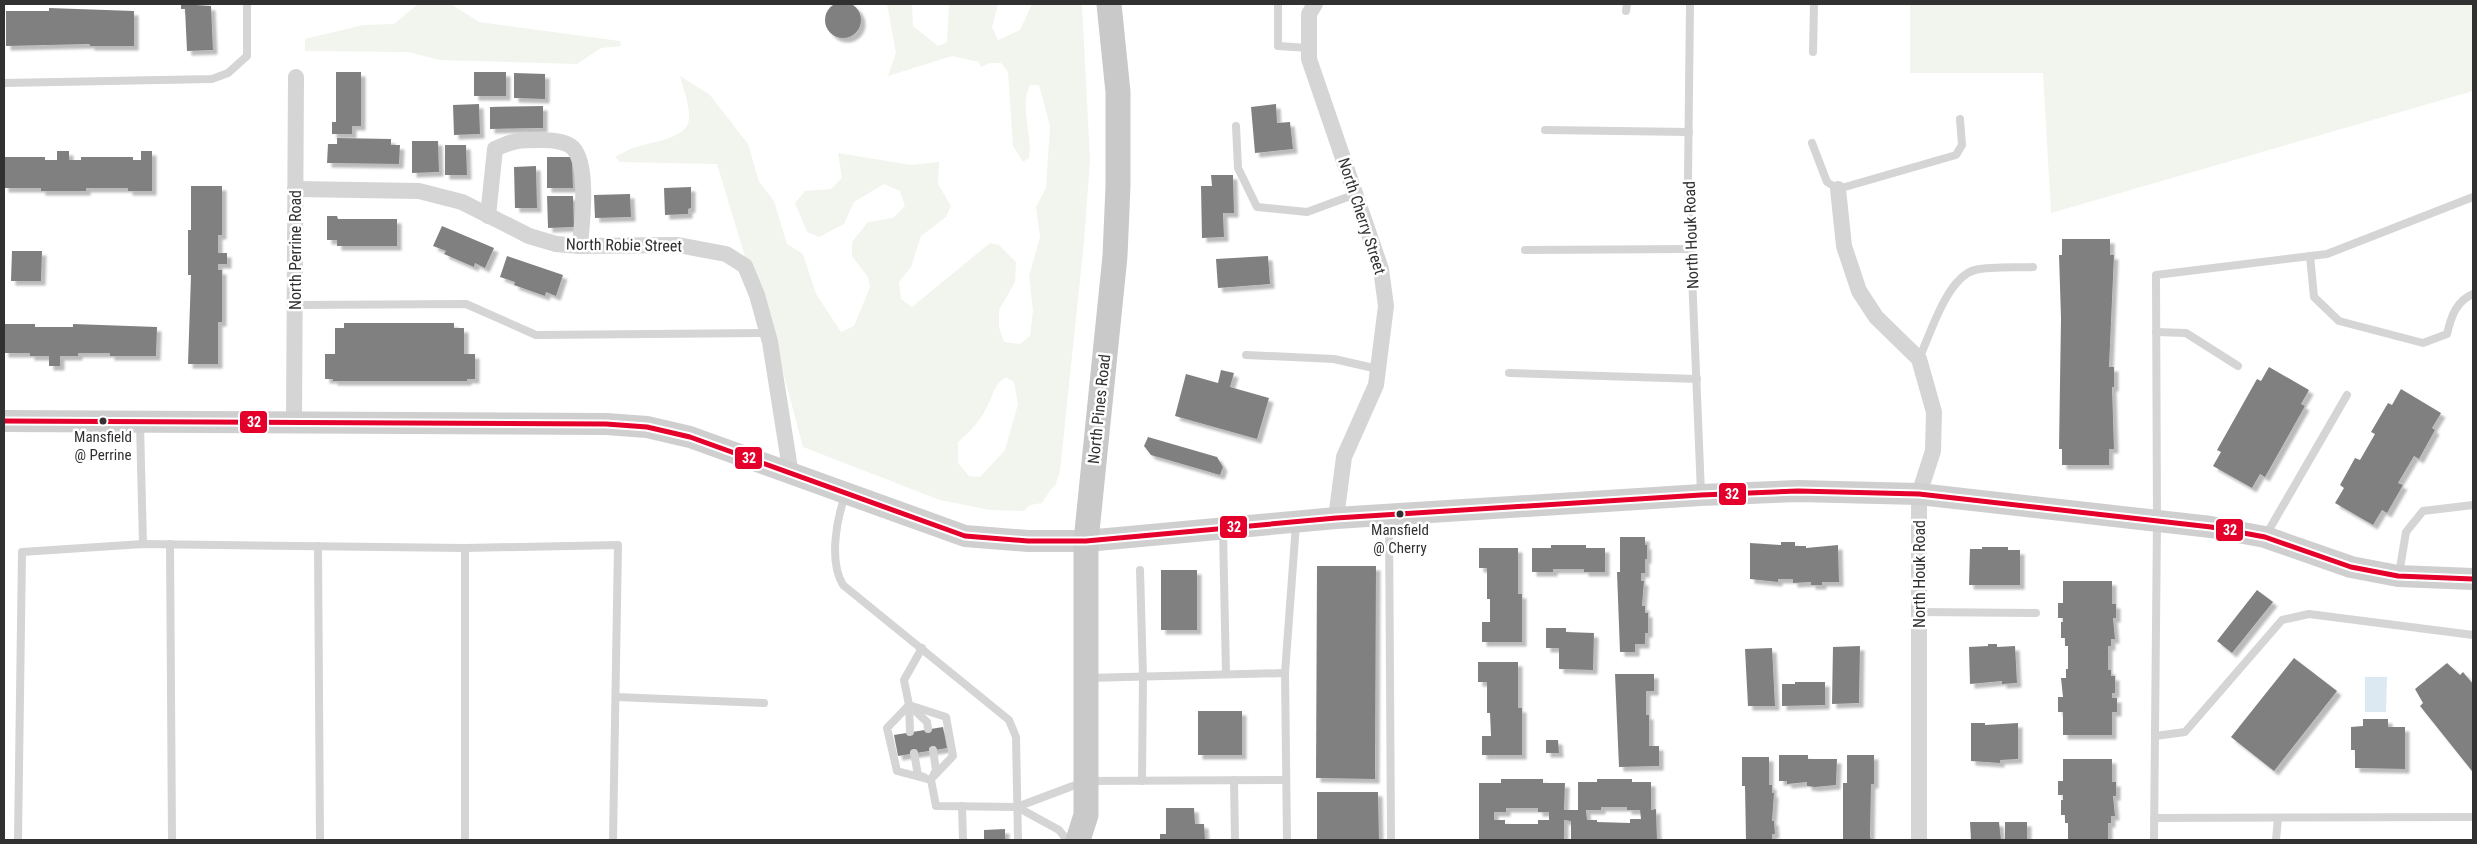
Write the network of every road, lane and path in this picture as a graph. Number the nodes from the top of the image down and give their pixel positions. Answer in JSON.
{"nodes":[{"id":1,"x":247,"y":4,"type":"edge"},
{"id":2,"x":1109,"y":4,"type":"edge"},
{"id":3,"x":1278,"y":4,"type":"edge"},
{"id":4,"x":1315,"y":4,"type":"edge"},
{"id":5,"x":1690,"y":4,"type":"edge"},
{"id":6,"x":1814,"y":4,"type":"edge"},
{"id":7,"x":1309,"y":48,"type":"junction"},
{"id":8,"x":1813,"y":52,"type":"dead end"},
{"id":9,"x":296,"y":77,"type":"dead end"},
{"id":10,"x":4,"y":83,"type":"edge"},
{"id":11,"x":1960,"y":119,"type":"dead end"},
{"id":12,"x":1236,"y":126,"type":"dead end"},
{"id":13,"x":1545,"y":130,"type":"dead end"},
{"id":14,"x":1689,"y":132,"type":"junction"},
{"id":15,"x":1812,"y":143,"type":"dead end"},
{"id":16,"x":1838,"y":188,"type":"junction"},
{"id":17,"x":295,"y":189,"type":"junction"},
{"id":18,"x":1356,"y":194,"type":"junction"},
{"id":19,"x":2473,"y":197,"type":"edge"},
{"id":20,"x":488,"y":216,"type":"junction"},
{"id":21,"x":580,"y":246,"type":"junction"},
{"id":22,"x":1691,"y":249,"type":"junction"},
{"id":23,"x":1525,"y":250,"type":"dead end"},
{"id":24,"x":2310,"y":256,"type":"junction"},
{"id":25,"x":2033,"y":267,"type":"dead end"},
{"id":26,"x":2473,"y":294,"type":"edge"},
{"id":27,"x":295,"y":305,"type":"junction"},
{"id":28,"x":2156,"y":332,"type":"junction"},
{"id":29,"x":768,"y":333,"type":"junction"},
{"id":30,"x":1246,"y":355,"type":"dead end"},
{"id":31,"x":1919,"y":359,"type":"junction"},
{"id":32,"x":2238,"y":366,"type":"dead end"},
{"id":33,"x":1378,"y":369,"type":"junction"},
{"id":34,"x":1509,"y":373,"type":"dead end"},
{"id":35,"x":1697,"y":379,"type":"junction"},
{"id":36,"x":2347,"y":395,"type":"dead end"},
{"id":37,"x":4,"y":421,"type":"edge"},
{"id":38,"x":140,"y":422,"type":"junction"},
{"id":39,"x":294,"y":422,"type":"junction"},
{"id":40,"x":791,"y":475,"type":"junction"},
{"id":41,"x":846,"y":494,"type":"junction"},
{"id":42,"x":1919,"y":494,"type":"junction"},
{"id":43,"x":1701,"y":495,"type":"junction"},
{"id":44,"x":2473,"y":504,"type":"edge"},
{"id":45,"x":1388,"y":515,"type":"junction"},
{"id":46,"x":1336,"y":518,"type":"junction"},
{"id":47,"x":2157,"y":521,"type":"junction"},
{"id":48,"x":1296,"y":522,"type":"junction"},
{"id":49,"x":1223,"y":529,"type":"junction"},
{"id":50,"x":2265,"y":537,"type":"junction"},
{"id":51,"x":1086,"y":541,"type":"junction"},
{"id":52,"x":143,"y":544,"type":"junction"},
{"id":53,"x":170,"y":544,"type":"junction"},
{"id":54,"x":318,"y":546,"type":"junction"},
{"id":55,"x":465,"y":548,"type":"junction"},
{"id":56,"x":1140,"y":570,"type":"dead end"},
{"id":57,"x":2398,"y":576,"type":"junction"},
{"id":58,"x":2473,"y":579,"type":"edge"},
{"id":59,"x":1919,"y":612,"type":"junction"},
{"id":60,"x":2036,"y":613,"type":"dead end"},
{"id":61,"x":2473,"y":635,"type":"edge"},
{"id":62,"x":922,"y":648,"type":"junction"},
{"id":63,"x":1285,"y":673,"type":"junction"},
{"id":64,"x":1226,"y":674,"type":"junction"},
{"id":65,"x":1143,"y":677,"type":"junction"},
{"id":66,"x":1086,"y":678,"type":"junction"},
{"id":67,"x":616,"y":697,"type":"junction"},
{"id":68,"x":764,"y":703,"type":"dead end"},
{"id":69,"x":909,"y":705,"type":"junction"},
{"id":70,"x":928,"y":729,"type":"dead end"},
{"id":71,"x":910,"y":732,"type":"dead end"},
{"id":72,"x":2155,"y":736,"type":"junction"},
{"id":73,"x":933,"y":750,"type":"dead end"},
{"id":74,"x":914,"y":753,"type":"dead end"},
{"id":75,"x":930,"y":780,"type":"junction"},
{"id":76,"x":1234,"y":780,"type":"junction"},
{"id":77,"x":1286,"y":780,"type":"junction"},
{"id":78,"x":1086,"y":781,"type":"junction"},
{"id":79,"x":1142,"y":781,"type":"junction"},
{"id":80,"x":962,"y":806,"type":"junction"},
{"id":81,"x":1017,"y":807,"type":"junction"},
{"id":82,"x":1086,"y":815,"type":"junction"},
{"id":83,"x":2473,"y":817,"type":"edge"},
{"id":84,"x":2154,"y":818,"type":"junction"},
{"id":85,"x":2278,"y":818,"type":"junction"},
{"id":86,"x":18,"y":840,"type":"edge"},
{"id":87,"x":172,"y":840,"type":"edge"},
{"id":88,"x":320,"y":840,"type":"edge"},
{"id":89,"x":465,"y":840,"type":"edge"},
{"id":90,"x":613,"y":840,"type":"edge"},
{"id":91,"x":963,"y":840,"type":"edge"},
{"id":92,"x":1018,"y":840,"type":"edge"},
{"id":93,"x":1067,"y":840,"type":"edge"},
{"id":94,"x":1078,"y":840,"type":"edge"},
{"id":95,"x":1095,"y":840,"type":"edge"},
{"id":96,"x":1235,"y":840,"type":"edge"},
{"id":97,"x":1287,"y":840,"type":"edge"},
{"id":98,"x":1391,"y":840,"type":"edge"},
{"id":99,"x":1918,"y":840,"type":"edge"},
{"id":100,"x":2154,"y":840,"type":"edge"},
{"id":101,"x":2276,"y":840,"type":"edge"}],
"edges":[{"from":1,"to":10,"type":"lane"},
{"from":2,"to":51,"type":"main road","name":"North Pines Road"},
{"from":3,"to":7,"type":"lane"},
{"from":4,"to":7,"type":"street","name":"North Cherry Street"},
{"from":5,"to":14,"type":"lane","name":"North Houk Road"},
{"from":6,"to":8,"type":"lane"},
{"from":7,"to":18,"type":"street","name":"North Cherry Street"},
{"from":9,"to":17,"type":"street","name":"North Perrine Road"},
{"from":11,"to":16,"type":"lane"},
{"from":12,"to":18,"type":"lane"},
{"from":13,"to":14,"type":"lane"},
{"from":14,"to":22,"type":"lane","name":"North Houk Road"},
{"from":15,"to":16,"type":"lane"},
{"from":16,"to":31,"type":"street","name":"North Houk Road"},
{"from":17,"to":20,"type":"street","name":"North Robie Street"},
{"from":17,"to":27,"type":"street","name":"North Perrine Road"},
{"from":18,"to":33,"type":"street","name":"North Cherry Street"},
{"from":19,"to":24,"type":"lane"},
{"from":20,"to":21,"type":"street","name":"North Robie Street"},
{"from":20,"to":21,"type":"street"},
{"from":21,"to":29,"type":"street","name":"North Robie Street"},
{"from":22,"to":23,"type":"lane"},
{"from":22,"to":35,"type":"lane","name":"North Houk Road"},
{"from":24,"to":26,"type":"lane"},
{"from":24,"to":28,"type":"lane"},
{"from":25,"to":31,"type":"lane"},
{"from":27,"to":29,"type":"lane"},
{"from":27,"to":39,"type":"street","name":"North Perrine Road"},
{"from":28,"to":32,"type":"lane"},
{"from":28,"to":47,"type":"lane"},
{"from":29,"to":40,"type":"street","name":"North Robie Street"},
{"from":30,"to":33,"type":"lane"},
{"from":31,"to":42,"type":"street","name":"North Houk Road"},
{"from":33,"to":46,"type":"street","name":"North Cherry Street"},
{"from":34,"to":35,"type":"lane"},
{"from":35,"to":43,"type":"lane","name":"North Houk Road"},
{"from":36,"to":50,"type":"lane"},
{"from":37,"to":38,"type":"street"},
{"from":38,"to":39,"type":"street"},
{"from":38,"to":52,"type":"lane"},
{"from":39,"to":40,"type":"street"},
{"from":40,"to":41,"type":"street"},
{"from":41,"to":51,"type":"street"},
{"from":41,"to":62,"type":"lane"},
{"from":42,"to":43,"type":"street"},
{"from":42,"to":47,"type":"street"},
{"from":42,"to":59,"type":"street","name":"North Houk Road"},
{"from":43,"to":45,"type":"street"},
{"from":44,"to":57,"type":"lane"},
{"from":45,"to":46,"type":"street"},
{"from":45,"to":98,"type":"lane"},
{"from":46,"to":48,"type":"street"},
{"from":47,"to":50,"type":"street"},
{"from":47,"to":72,"type":"lane"},
{"from":48,"to":49,"type":"street"},
{"from":48,"to":63,"type":"lane"},
{"from":49,"to":51,"type":"street"},
{"from":49,"to":64,"type":"lane"},
{"from":50,"to":57,"type":"street"},
{"from":51,"to":66,"type":"main road","name":"North Pines Road"},
{"from":52,"to":53,"type":"lane"},
{"from":52,"to":86,"type":"lane"},
{"from":53,"to":54,"type":"lane"},
{"from":53,"to":87,"type":"lane"},
{"from":54,"to":55,"type":"lane"},
{"from":54,"to":88,"type":"lane"},
{"from":55,"to":67,"type":"lane"},
{"from":55,"to":89,"type":"lane"},
{"from":56,"to":65,"type":"lane"},
{"from":57,"to":58,"type":"street"},
{"from":59,"to":60,"type":"lane"},
{"from":59,"to":99,"type":"street","name":"North Houk Road"},
{"from":61,"to":72,"type":"lane"},
{"from":62,"to":69,"type":"lane"},
{"from":62,"to":81,"type":"lane"},
{"from":63,"to":64,"type":"lane"},
{"from":63,"to":77,"type":"lane"},
{"from":64,"to":65,"type":"lane"},
{"from":65,"to":66,"type":"lane"},
{"from":65,"to":79,"type":"lane"},
{"from":66,"to":78,"type":"main road","name":"North Pines Road"},
{"from":67,"to":68,"type":"lane"},
{"from":67,"to":90,"type":"lane"},
{"from":69,"to":70,"type":"lane"},
{"from":69,"to":71,"type":"lane"},
{"from":69,"to":75,"type":"lane"},
{"from":69,"to":75,"type":"lane"},
{"from":72,"to":84,"type":"lane"},
{"from":73,"to":75,"type":"lane"},
{"from":74,"to":75,"type":"lane"},
{"from":75,"to":80,"type":"lane"},
{"from":76,"to":77,"type":"lane"},
{"from":76,"to":79,"type":"lane"},
{"from":76,"to":96,"type":"lane"},
{"from":77,"to":97,"type":"lane"},
{"from":78,"to":79,"type":"lane"},
{"from":78,"to":81,"type":"lane"},
{"from":78,"to":82,"type":"main road","name":"North Pines Road"},
{"from":80,"to":81,"type":"lane"},
{"from":80,"to":91,"type":"lane"},
{"from":81,"to":92,"type":"lane"},
{"from":81,"to":93,"type":"lane"},
{"from":82,"to":94,"type":"main road","name":"North Pines Road"},
{"from":82,"to":95,"type":"main road","name":"North Pines Road"},
{"from":83,"to":85,"type":"lane"},
{"from":84,"to":85,"type":"lane"},
{"from":84,"to":100,"type":"lane"},
{"from":85,"to":101,"type":"lane"}]}
